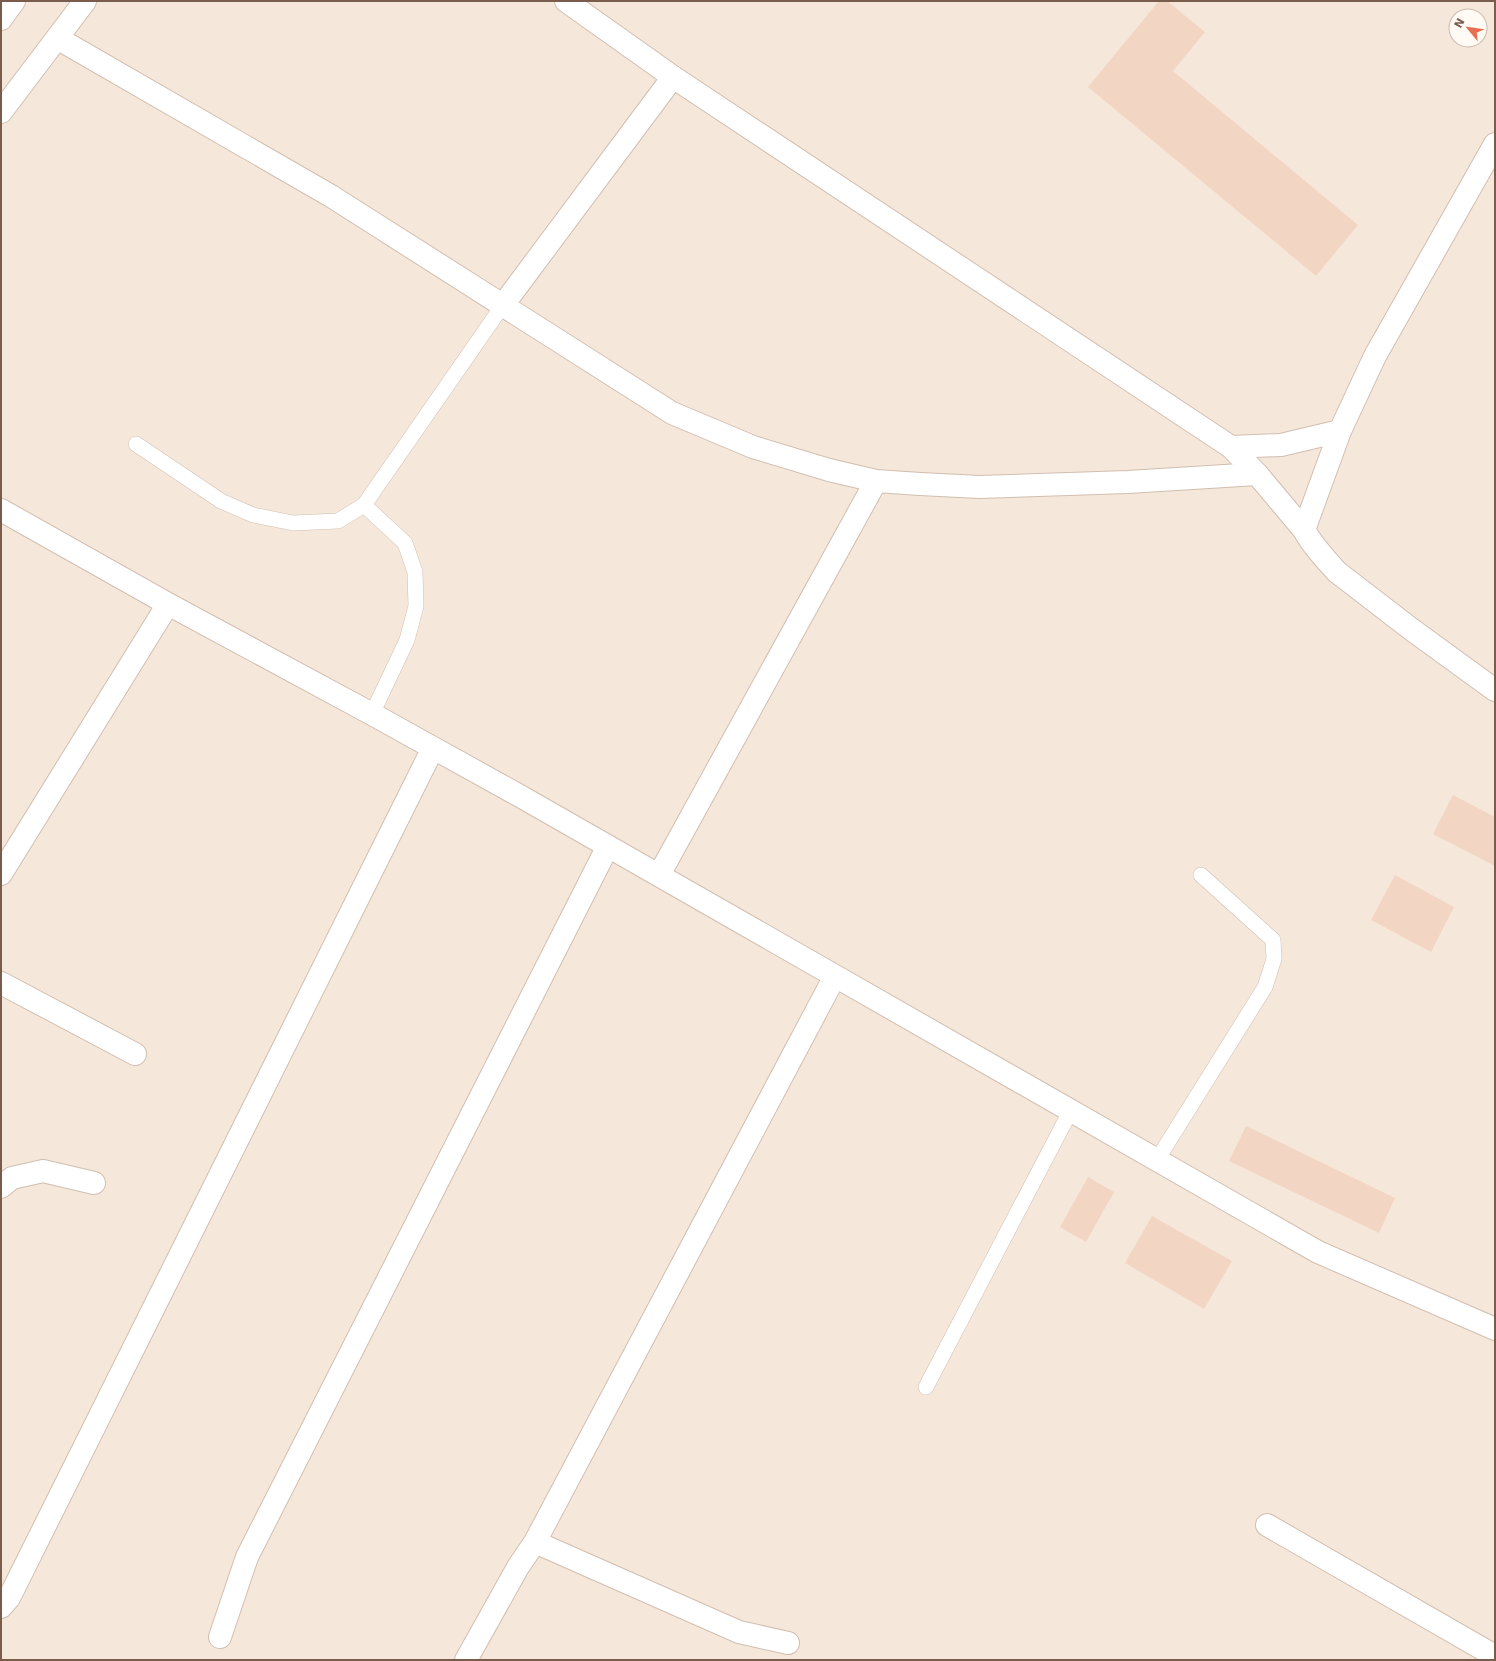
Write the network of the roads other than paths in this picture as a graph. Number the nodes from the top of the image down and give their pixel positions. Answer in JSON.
{"nodes":[{"id":1,"x":14,"y":1,"type":"edge"},
{"id":2,"x":85,"y":1,"type":"edge"},
{"id":3,"x":566,"y":1,"type":"edge"},
{"id":4,"x":1,"y":19,"type":"edge"},
{"id":5,"x":57,"y":38,"type":"junction"},
{"id":6,"x":673,"y":77,"type":"junction"},
{"id":7,"x":1,"y":112,"type":"edge"},
{"id":8,"x":1495,"y":144,"type":"edge"},
{"id":9,"x":503,"y":305,"type":"junction"},
{"id":10,"x":1340,"y":431,"type":"junction"},
{"id":11,"x":136,"y":444,"type":"dead end"},
{"id":12,"x":1231,"y":447,"type":"junction"},
{"id":13,"x":1257,"y":474,"type":"junction"},
{"id":14,"x":876,"y":481,"type":"junction"},
{"id":15,"x":364,"y":505,"type":"junction"},
{"id":16,"x":1,"y":510,"type":"edge"},
{"id":17,"x":1304,"y":530,"type":"junction"},
{"id":18,"x":168,"y":604,"type":"junction"},
{"id":19,"x":1495,"y":690,"type":"edge"},
{"id":20,"x":372,"y":714,"type":"junction"},
{"id":21,"x":433,"y":748,"type":"junction"},
{"id":22,"x":608,"y":846,"type":"junction"},
{"id":23,"x":1,"y":874,"type":"edge"},
{"id":24,"x":659,"y":875,"type":"junction"},
{"id":25,"x":1201,"y":875,"type":"dead end"},
{"id":26,"x":834,"y":976,"type":"junction"},
{"id":27,"x":1,"y":983,"type":"edge"},
{"id":28,"x":135,"y":1054,"type":"dead end"},
{"id":29,"x":1071,"y":1110,"type":"junction"},
{"id":30,"x":1157,"y":1160,"type":"junction"},
{"id":31,"x":94,"y":1183,"type":"dead end"},
{"id":32,"x":1,"y":1187,"type":"edge"},
{"id":33,"x":1495,"y":1328,"type":"edge"},
{"id":34,"x":926,"y":1387,"type":"dead end"},
{"id":35,"x":1267,"y":1525,"type":"dead end"},
{"id":36,"x":536,"y":1542,"type":"junction"},
{"id":37,"x":1,"y":1607,"type":"edge"},
{"id":38,"x":220,"y":1637,"type":"dead end"},
{"id":39,"x":788,"y":1643,"type":"dead end"},
{"id":40,"x":1495,"y":1656,"type":"edge"},
{"id":41,"x":466,"y":1660,"type":"edge"}],
"edges":[{"from":1,"to":4,"type":"street"},
{"from":2,"to":5,"type":"street"},
{"from":3,"to":6,"type":"street"},
{"from":5,"to":7,"type":"street"},
{"from":5,"to":9,"type":"street"},
{"from":6,"to":9,"type":"street"},
{"from":6,"to":12,"type":"street"},
{"from":8,"to":10,"type":"street"},
{"from":9,"to":14,"type":"street"},
{"from":9,"to":15,"type":"lane"},
{"from":10,"to":12,"type":"street"},
{"from":10,"to":17,"type":"street"},
{"from":11,"to":15,"type":"lane"},
{"from":12,"to":13,"type":"street"},
{"from":13,"to":14,"type":"street"},
{"from":13,"to":17,"type":"street"},
{"from":14,"to":24,"type":"street"},
{"from":15,"to":20,"type":"lane"},
{"from":16,"to":18,"type":"street"},
{"from":17,"to":19,"type":"street"},
{"from":18,"to":20,"type":"street"},
{"from":18,"to":23,"type":"street"},
{"from":20,"to":21,"type":"street"},
{"from":21,"to":22,"type":"street"},
{"from":21,"to":37,"type":"street"},
{"from":22,"to":24,"type":"street"},
{"from":22,"to":38,"type":"street"},
{"from":24,"to":26,"type":"street"},
{"from":25,"to":30,"type":"lane"},
{"from":26,"to":29,"type":"street"},
{"from":26,"to":36,"type":"street"},
{"from":27,"to":28,"type":"street"},
{"from":29,"to":30,"type":"street"},
{"from":29,"to":34,"type":"lane"},
{"from":30,"to":33,"type":"street"},
{"from":31,"to":32,"type":"street"},
{"from":35,"to":40,"type":"street"},
{"from":36,"to":39,"type":"street"},
{"from":36,"to":41,"type":"street"}]}
